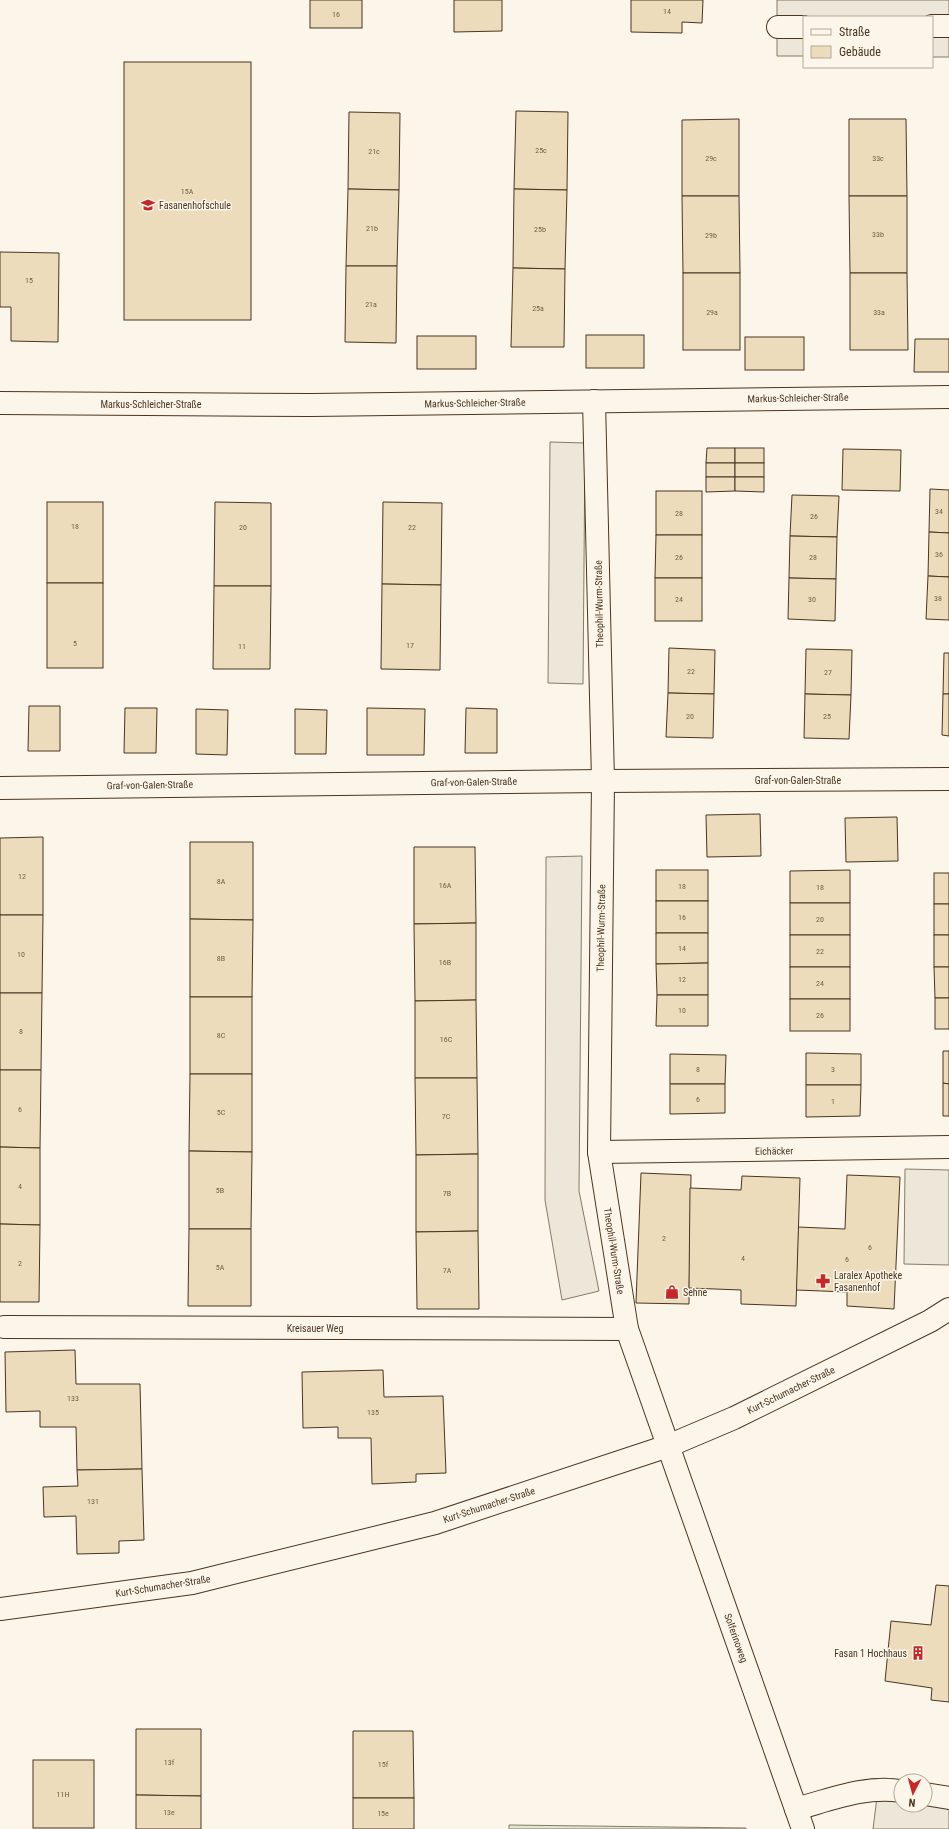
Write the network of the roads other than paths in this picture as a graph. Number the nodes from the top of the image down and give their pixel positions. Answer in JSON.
{"nodes":[{"id":1,"x":933,"y":26,"type":"edge"},
{"id":2,"x":949,"y":26,"type":"edge"},
{"id":3,"x":778,"y":27,"type":"dead end"},
{"id":4,"x":803,"y":27,"type":"edge"},
{"id":5,"x":949,"y":397,"type":"edge"},
{"id":6,"x":594,"y":401,"type":"junction"},
{"id":7,"x":0,"y":403,"type":"edge"},
{"id":8,"x":949,"y":779,"type":"edge"},
{"id":9,"x":603,"y":781,"type":"junction"},
{"id":10,"x":0,"y":788,"type":"edge"},
{"id":11,"x":949,"y":1147,"type":"edge"},
{"id":12,"x":599,"y":1152,"type":"junction"},
{"id":13,"x":949,"y":1309,"type":"edge"},
{"id":14,"x":4,"y":1327,"type":"dead end"},
{"id":15,"x":627,"y":1329,"type":"junction"},
{"id":16,"x":668,"y":1446,"type":"junction"},
{"id":17,"x":0,"y":1609,"type":"edge"},
{"id":18,"x":893,"y":1790,"type":"edge"},
{"id":19,"x":933,"y":1795,"type":"edge"},
{"id":20,"x":949,"y":1798,"type":"edge"},
{"id":21,"x":796,"y":1809,"type":"junction"},
{"id":22,"x":803,"y":1829,"type":"edge"}],
"edges":[{"from":1,"to":2,"type":"street"},
{"from":3,"to":4,"type":"street"},
{"from":5,"to":6,"type":"street","name":"Markus-Schleicher-Straße"},
{"from":6,"to":7,"type":"street","name":"Markus-Schleicher-Straße"},
{"from":6,"to":9,"type":"street","name":"Theophil-Wurm-Straße"},
{"from":8,"to":9,"type":"street","name":"Graf-von-Galen-Straße"},
{"from":9,"to":10,"type":"street","name":"Graf-von-Galen-Straße"},
{"from":9,"to":12,"type":"street","name":"Theophil-Wurm-Straße"},
{"from":11,"to":12,"type":"street","name":"Eichäcker"},
{"from":12,"to":15,"type":"street","name":"Theophil-Wurm-Straße"},
{"from":13,"to":16,"type":"street","name":"Kurt-Schumacher-Straße"},
{"from":14,"to":15,"type":"street","name":"Kreisauer Weg"},
{"from":15,"to":16,"type":"street","name":"Theophil-Wurm-Straße"},
{"from":16,"to":17,"type":"street","name":"Kurt-Schumacher-Straße"},
{"from":16,"to":21,"type":"street","name":"Solferinoweg"},
{"from":18,"to":21,"type":"street"},
{"from":19,"to":20,"type":"street"},
{"from":21,"to":22,"type":"street","name":"Solferinoweg"}]}
